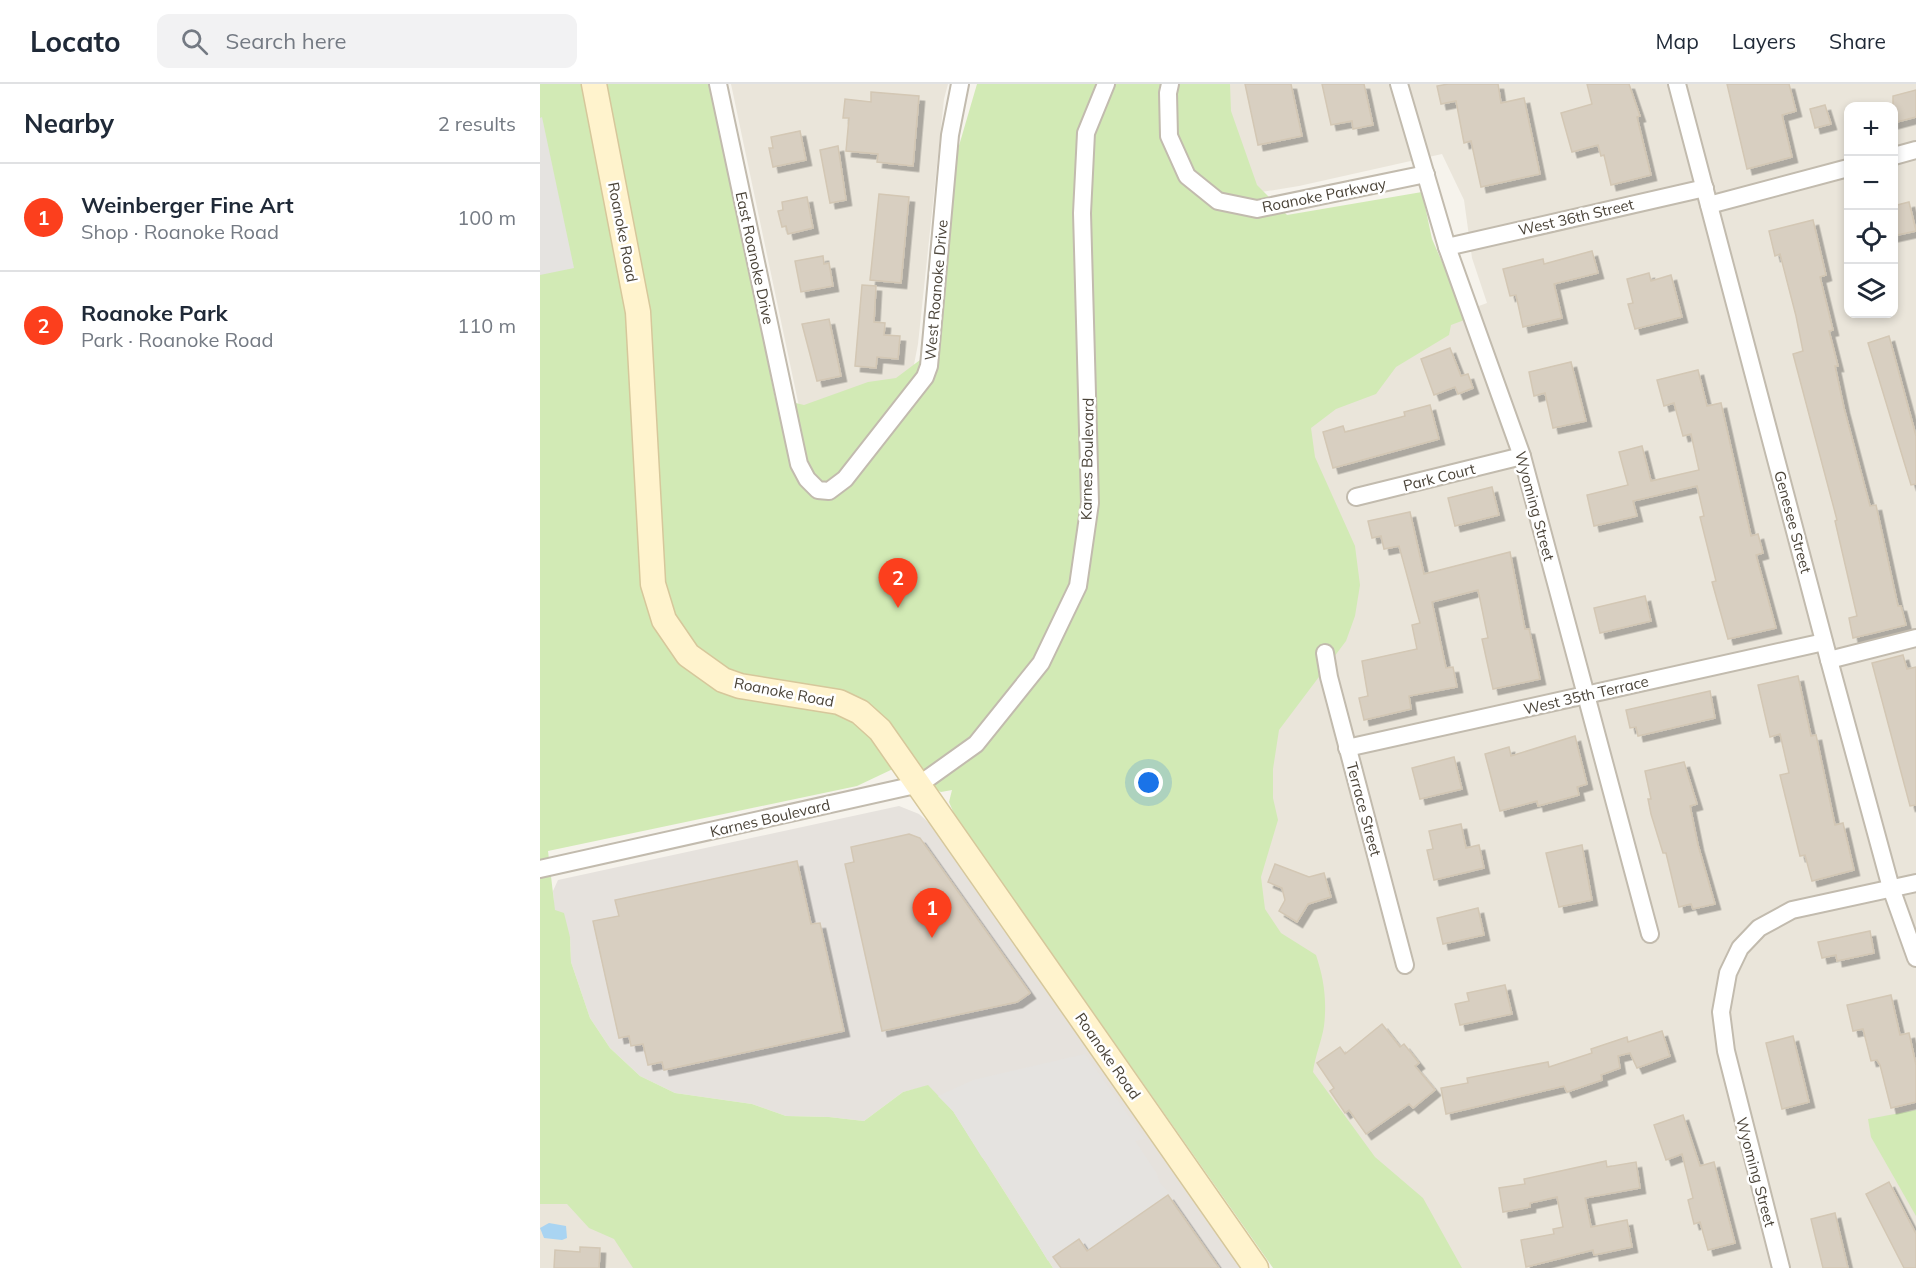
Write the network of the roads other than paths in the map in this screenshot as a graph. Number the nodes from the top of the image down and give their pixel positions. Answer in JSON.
{"nodes":[{"id":1,"x":594,"y":84,"type":"edge"},
{"id":2,"x":718,"y":84,"type":"edge"},
{"id":3,"x":960,"y":84,"type":"edge"},
{"id":4,"x":1106,"y":84,"type":"edge"},
{"id":5,"x":1170,"y":84,"type":"edge"},
{"id":6,"x":1399,"y":84,"type":"edge"},
{"id":7,"x":1677,"y":84,"type":"edge"},
{"id":8,"x":1916,"y":150,"type":"edge"},
{"id":9,"x":1898,"y":155,"type":"edge"},
{"id":10,"x":1844,"y":169,"type":"edge"},
{"id":11,"x":1426,"y":174,"type":"junction"},
{"id":12,"x":1705,"y":188,"type":"junction"},
{"id":13,"x":1709,"y":206,"type":"junction"},
{"id":14,"x":1447,"y":247,"type":"junction"},
{"id":15,"x":792,"y":431,"type":"joint"},
{"id":16,"x":1522,"y":456,"type":"junction"},
{"id":17,"x":1356,"y":498,"type":"dead end"},
{"id":18,"x":1916,"y":638,"type":"edge"},
{"id":19,"x":1824,"y":642,"type":"junction"},
{"id":20,"x":1326,"y":653,"type":"dead end"},
{"id":21,"x":1829,"y":660,"type":"junction"},
{"id":22,"x":1586,"y":695,"type":"junction"},
{"id":23,"x":1347,"y":748,"type":"junction"},
{"id":24,"x":920,"y":784,"type":"junction"},
{"id":25,"x":540,"y":869,"type":"edge"},
{"id":26,"x":1916,"y":883,"type":"edge"},
{"id":27,"x":1892,"y":888,"type":"junction"},
{"id":28,"x":1650,"y":934,"type":"dead end"},
{"id":29,"x":1916,"y":958,"type":"edge"},
{"id":30,"x":1405,"y":965,"type":"dead end"},
{"id":31,"x":1256,"y":1268,"type":"edge"},
{"id":32,"x":1781,"y":1268,"type":"edge"}],
"edges":[{"from":1,"to":24,"type":"street","name":"Roanoke Road"},
{"from":2,"to":15,"type":"street","name":"East Roanoke Drive"},
{"from":3,"to":15,"type":"street","name":"West Roanoke Drive"},
{"from":4,"to":24,"type":"street","name":"Karnes Boulevard"},
{"from":5,"to":11,"type":"street","name":"Roanoke Parkway"},
{"from":6,"to":11,"type":"street","name":"Wyoming Street"},
{"from":7,"to":12,"type":"street","name":"Genesee Street"},
{"from":8,"to":9,"type":"street"},
{"from":10,"to":13,"type":"street"},
{"from":11,"to":14,"type":"street","name":"Wyoming Street"},
{"from":12,"to":13,"type":"street","name":"Genesee Street"},
{"from":12,"to":14,"type":"street","name":"West 36th Street"},
{"from":13,"to":19,"type":"street","name":"Genesee Street"},
{"from":14,"to":16,"type":"street","name":"Wyoming Street"},
{"from":16,"to":17,"type":"street","name":"Park Court"},
{"from":16,"to":22,"type":"street","name":"Wyoming Street"},
{"from":18,"to":21,"type":"street"},
{"from":19,"to":21,"type":"street","name":"Genesee Street"},
{"from":19,"to":22,"type":"street","name":"West 35th Terrace"},
{"from":20,"to":23,"type":"street","name":"Terrace Street"},
{"from":21,"to":27,"type":"street","name":"Genesee Street"},
{"from":22,"to":23,"type":"street","name":"West 35th Terrace"},
{"from":22,"to":28,"type":"street","name":"Wyoming Street"},
{"from":23,"to":30,"type":"street","name":"Terrace Street"},
{"from":24,"to":25,"type":"street","name":"Karnes Boulevard"},
{"from":24,"to":31,"type":"street","name":"Roanoke Road"},
{"from":26,"to":27,"type":"street","name":"Wyoming Street"},
{"from":27,"to":29,"type":"street","name":"Genesee Street"},
{"from":27,"to":32,"type":"street","name":"Wyoming Street"}]}
